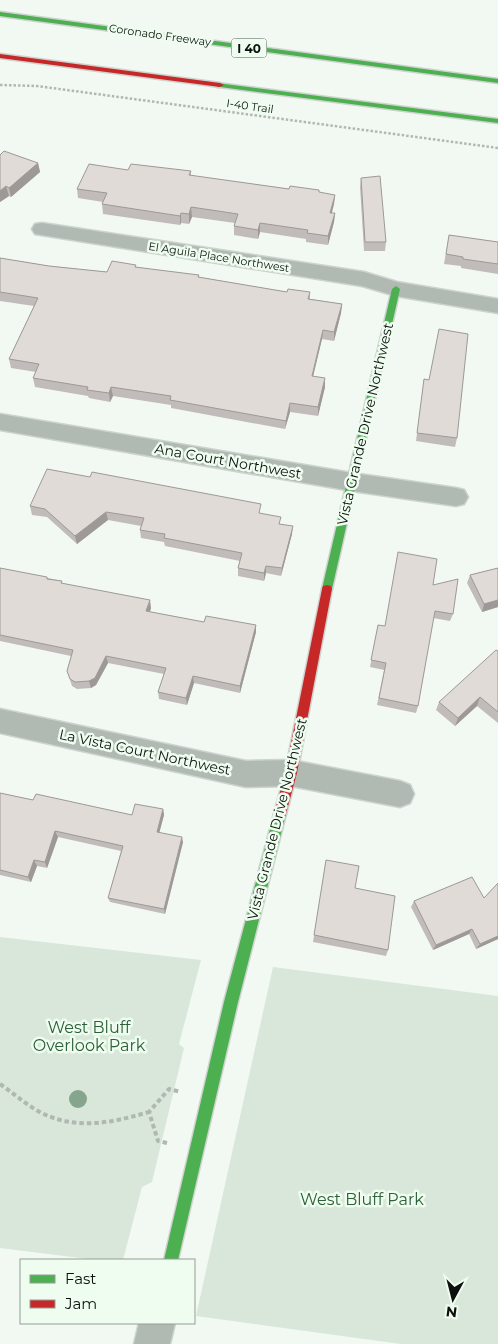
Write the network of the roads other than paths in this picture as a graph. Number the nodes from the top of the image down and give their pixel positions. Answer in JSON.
{"nodes":[{"id":1,"x":0,"y":14,"type":"edge"},
{"id":2,"x":0,"y":56,"type":"edge"},
{"id":3,"x":498,"y":81,"type":"edge"},
{"id":4,"x":498,"y":121,"type":"edge"},
{"id":5,"x":42,"y":230,"type":"dead end"},
{"id":6,"x":396,"y":289,"type":"junction"},
{"id":7,"x":498,"y":306,"type":"edge"},
{"id":8,"x":0,"y":422,"type":"edge"},
{"id":9,"x":352,"y":482,"type":"junction"},
{"id":10,"x":456,"y":498,"type":"dead end"},
{"id":11,"x":0,"y":721,"type":"edge"},
{"id":12,"x":291,"y":773,"type":"junction"},
{"id":13,"x":400,"y":794,"type":"dead end"},
{"id":14,"x":171,"y":1259,"type":"edge"},
{"id":15,"x":157,"y":1324,"type":"edge"},
{"id":16,"x":152,"y":1344,"type":"edge"}],
"edges":[{"from":1,"to":3,"type":"main road","name":"Coronado Freeway","number":"I 40"},
{"from":2,"to":4,"type":"main road"},
{"from":5,"to":6,"type":"street","name":"El Aguila Place Northwest"},
{"from":6,"to":7,"type":"street","name":"El Aguila Place Northwest"},
{"from":6,"to":9,"type":"main road","name":"Vista Grande Drive Northwest"},
{"from":8,"to":9,"type":"street","name":"Ana Court Northwest"},
{"from":9,"to":10,"type":"street","name":"Ana Court Northwest"},
{"from":9,"to":12,"type":"main road","name":"Vista Grande Drive Northwest"},
{"from":11,"to":12,"type":"street","name":"La Vista Court Northwest"},
{"from":12,"to":13,"type":"street","name":"La Vista Court Northwest"},
{"from":12,"to":14,"type":"main road","name":"Vista Grande Drive Northwest"},
{"from":15,"to":16,"type":"street"}]}
